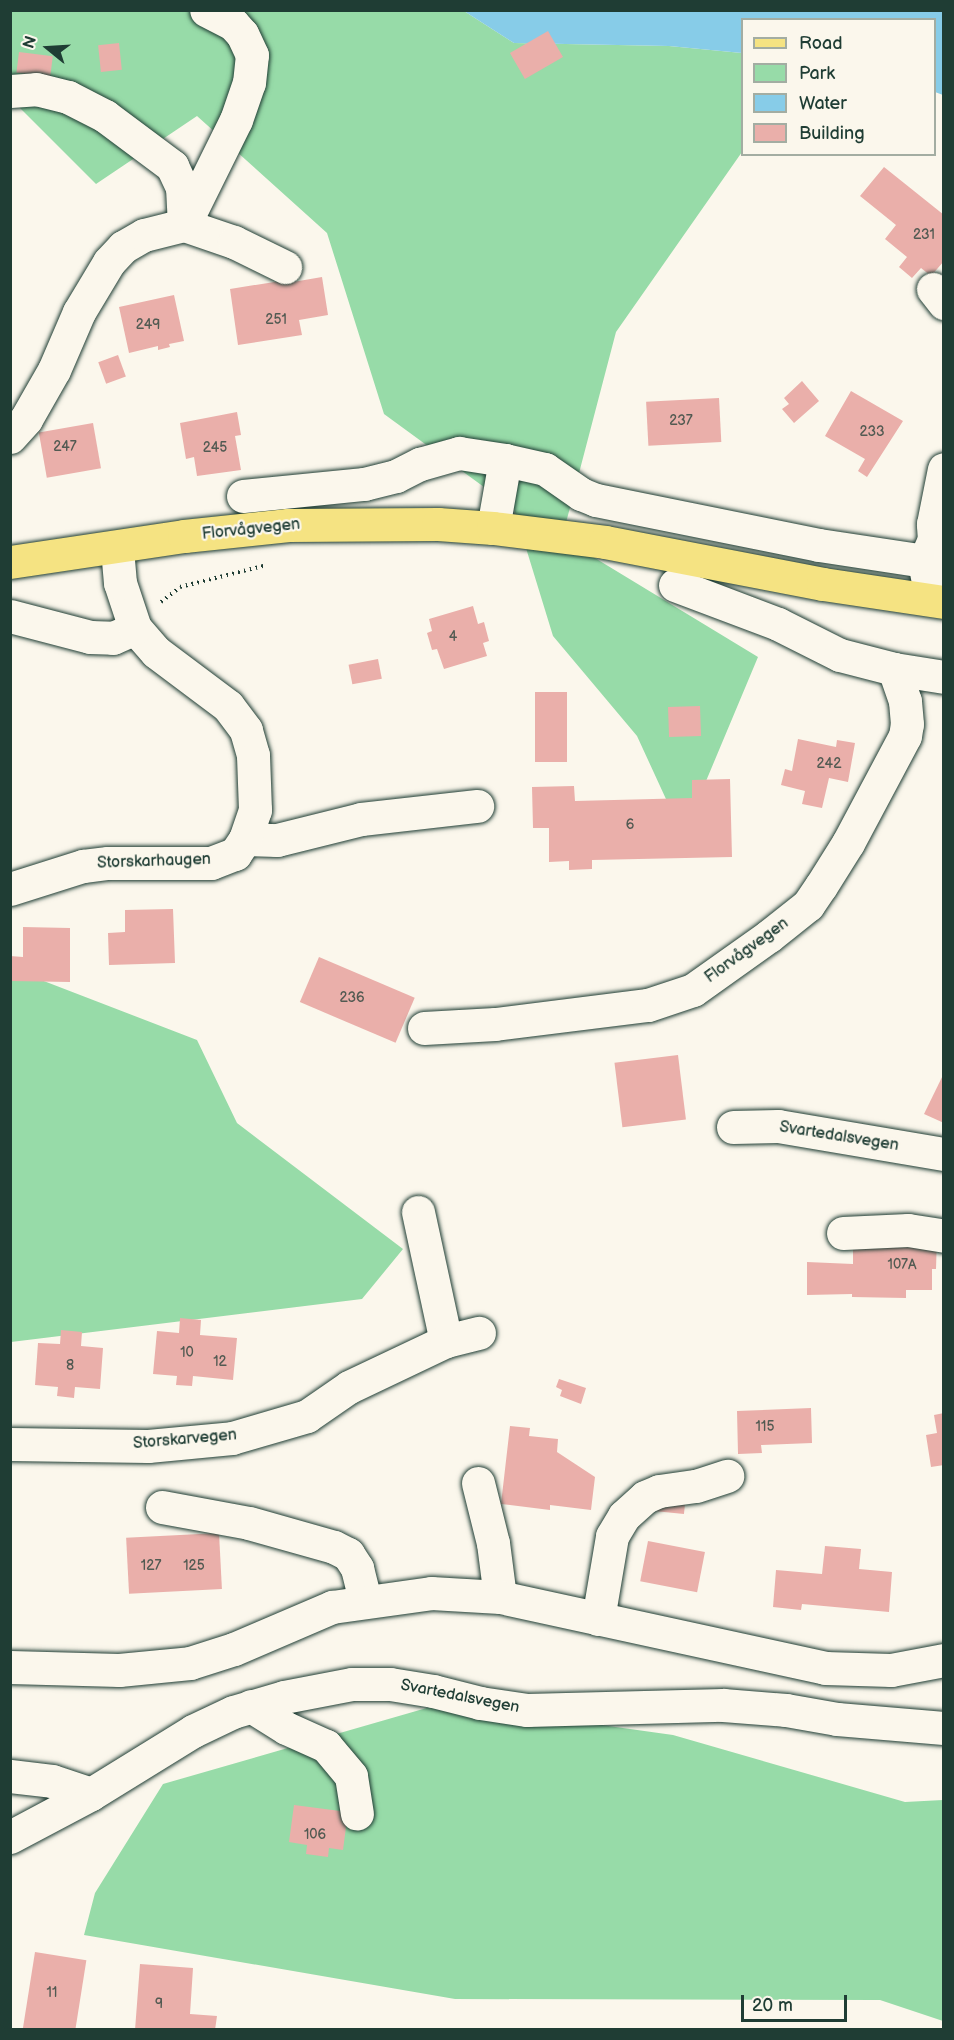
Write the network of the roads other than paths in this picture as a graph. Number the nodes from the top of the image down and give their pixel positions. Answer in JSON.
{"nodes":[{"id":1,"x":206,"y":10,"type":"edge"},
{"id":2,"x":10,"y":92,"type":"edge"},
{"id":3,"x":184,"y":225,"type":"junction"},
{"id":4,"x":285,"y":267,"type":"dead end"},
{"id":5,"x":10,"y":437,"type":"edge"},
{"id":6,"x":505,"y":460,"type":"junction"},
{"id":7,"x":944,"y":469,"type":"edge"},
{"id":8,"x":243,"y":496,"type":"dead end"},
{"id":9,"x":493,"y":528,"type":"junction"},
{"id":10,"x":117,"y":547,"type":"junction"},
{"id":11,"x":10,"y":562,"type":"edge"},
{"id":12,"x":934,"y":563,"type":"edge"},
{"id":13,"x":675,"y":585,"type":"dead end"},
{"id":14,"x":938,"y":602,"type":"edge"},
{"id":15,"x":10,"y":616,"type":"edge"},
{"id":16,"x":135,"y":628,"type":"junction"},
{"id":17,"x":894,"y":669,"type":"junction"},
{"id":18,"x":944,"y":677,"type":"edge"},
{"id":19,"x":477,"y":806,"type":"dead end"},
{"id":20,"x":245,"y":839,"type":"junction"},
{"id":21,"x":10,"y":889,"type":"edge"},
{"id":22,"x":424,"y":1028,"type":"dead end"},
{"id":23,"x":733,"y":1127,"type":"dead end"},
{"id":24,"x":944,"y":1154,"type":"edge"},
{"id":25,"x":418,"y":1212,"type":"dead end"},
{"id":26,"x":843,"y":1233,"type":"dead end"},
{"id":27,"x":944,"y":1236,"type":"edge"},
{"id":28,"x":479,"y":1333,"type":"dead end"},
{"id":29,"x":446,"y":1341,"type":"junction"},
{"id":30,"x":10,"y":1443,"type":"edge"},
{"id":31,"x":727,"y":1476,"type":"dead end"},
{"id":32,"x":478,"y":1483,"type":"dead end"},
{"id":33,"x":162,"y":1507,"type":"dead end"},
{"id":34,"x":500,"y":1597,"type":"junction"},
{"id":35,"x":365,"y":1601,"type":"junction"},
{"id":36,"x":598,"y":1619,"type":"junction"},
{"id":37,"x":944,"y":1660,"type":"edge"},
{"id":38,"x":10,"y":1667,"type":"edge"},
{"id":39,"x":250,"y":1706,"type":"junction"},
{"id":40,"x":944,"y":1728,"type":"edge"},
{"id":41,"x":10,"y":1776,"type":"edge"},
{"id":42,"x":91,"y":1794,"type":"junction"},
{"id":43,"x":357,"y":1814,"type":"dead end"},
{"id":44,"x":10,"y":1837,"type":"edge"}],
"edges":[{"from":1,"to":3,"type":"street"},
{"from":2,"to":3,"type":"street"},
{"from":3,"to":4,"type":"street"},
{"from":3,"to":5,"type":"street"},
{"from":6,"to":8,"type":"street"},
{"from":6,"to":9,"type":"street"},
{"from":6,"to":12,"type":"street"},
{"from":7,"to":12,"type":"street"},
{"from":9,"to":10,"type":"main road","name":"Florvågvegen"},
{"from":9,"to":14,"type":"main road","name":"Florvågvegen"},
{"from":10,"to":11,"type":"main road","name":"Florvågvegen"},
{"from":10,"to":16,"type":"street","name":"Storskarhaugen"},
{"from":12,"to":14,"type":"street","name":"Florvågvegen"},
{"from":13,"to":17,"type":"street"},
{"from":15,"to":16,"type":"street"},
{"from":16,"to":20,"type":"street","name":"Storskarhaugen"},
{"from":17,"to":18,"type":"street"},
{"from":17,"to":22,"type":"street","name":"Florvågvegen"},
{"from":19,"to":20,"type":"street"},
{"from":20,"to":21,"type":"street","name":"Storskarhaugen"},
{"from":23,"to":24,"type":"street","name":"Svartedalsvegen"},
{"from":25,"to":29,"type":"street"},
{"from":26,"to":27,"type":"street"},
{"from":28,"to":29,"type":"street","name":"Storskarvegen"},
{"from":29,"to":30,"type":"street","name":"Storskarvegen"},
{"from":31,"to":36,"type":"street"},
{"from":32,"to":34,"type":"street"},
{"from":33,"to":35,"type":"street"},
{"from":34,"to":35,"type":"street"},
{"from":34,"to":36,"type":"street"},
{"from":35,"to":38,"type":"street"},
{"from":36,"to":37,"type":"street"},
{"from":39,"to":40,"type":"street","name":"Svartedalsvegen"},
{"from":39,"to":42,"type":"street","name":"Svartedalsvegen"},
{"from":39,"to":43,"type":"street"},
{"from":41,"to":42,"type":"street"},
{"from":42,"to":44,"type":"street","name":"Svartedalsvegen"}]}
